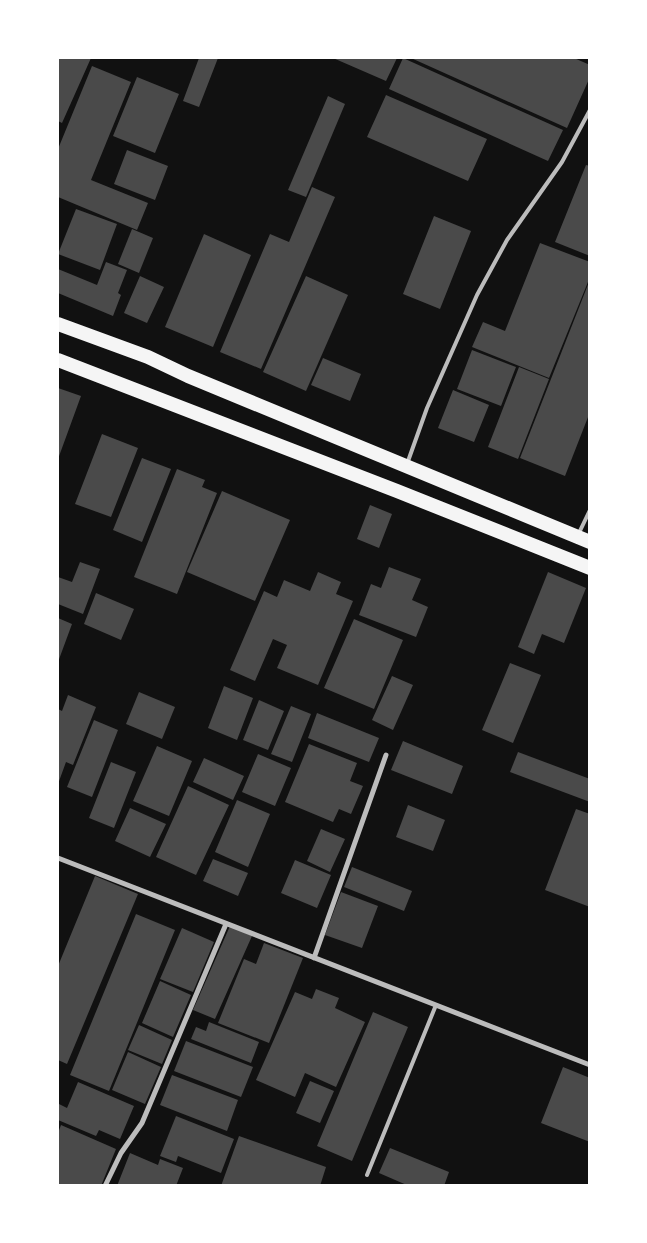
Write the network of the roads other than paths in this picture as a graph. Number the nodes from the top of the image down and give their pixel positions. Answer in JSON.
{"nodes":[{"id":1,"x":590,"y":110,"type":"edge"},
{"id":2,"x":58,"y":324,"type":"edge"},
{"id":3,"x":58,"y":360,"type":"edge"},
{"id":4,"x":406,"y":466,"type":"junction"},
{"id":5,"x":590,"y":510,"type":"edge"},
{"id":6,"x":584,"y":540,"type":"edge"},
{"id":7,"x":590,"y":568,"type":"edge"},
{"id":8,"x":386,"y":755,"type":"dead end"},
{"id":9,"x":58,"y":858,"type":"edge"},
{"id":10,"x":226,"y":924,"type":"junction"},
{"id":11,"x":314,"y":958,"type":"junction"},
{"id":12,"x":436,"y":1005,"type":"junction"},
{"id":13,"x":590,"y":1065,"type":"edge"},
{"id":14,"x":367,"y":1175,"type":"dead end"},
{"id":15,"x":105,"y":1186,"type":"edge"}],
"edges":[{"from":1,"to":4,"type":"lane"},
{"from":2,"to":4,"type":"highway"},
{"from":3,"to":7,"type":"highway"},
{"from":4,"to":6,"type":"highway"},
{"from":5,"to":6,"type":"lane"},
{"from":8,"to":11,"type":"street"},
{"from":9,"to":10,"type":"street"},
{"from":10,"to":11,"type":"street"},
{"from":10,"to":15,"type":"street"},
{"from":11,"to":12,"type":"street"},
{"from":12,"to":13,"type":"street"},
{"from":12,"to":14,"type":"lane"}]}
